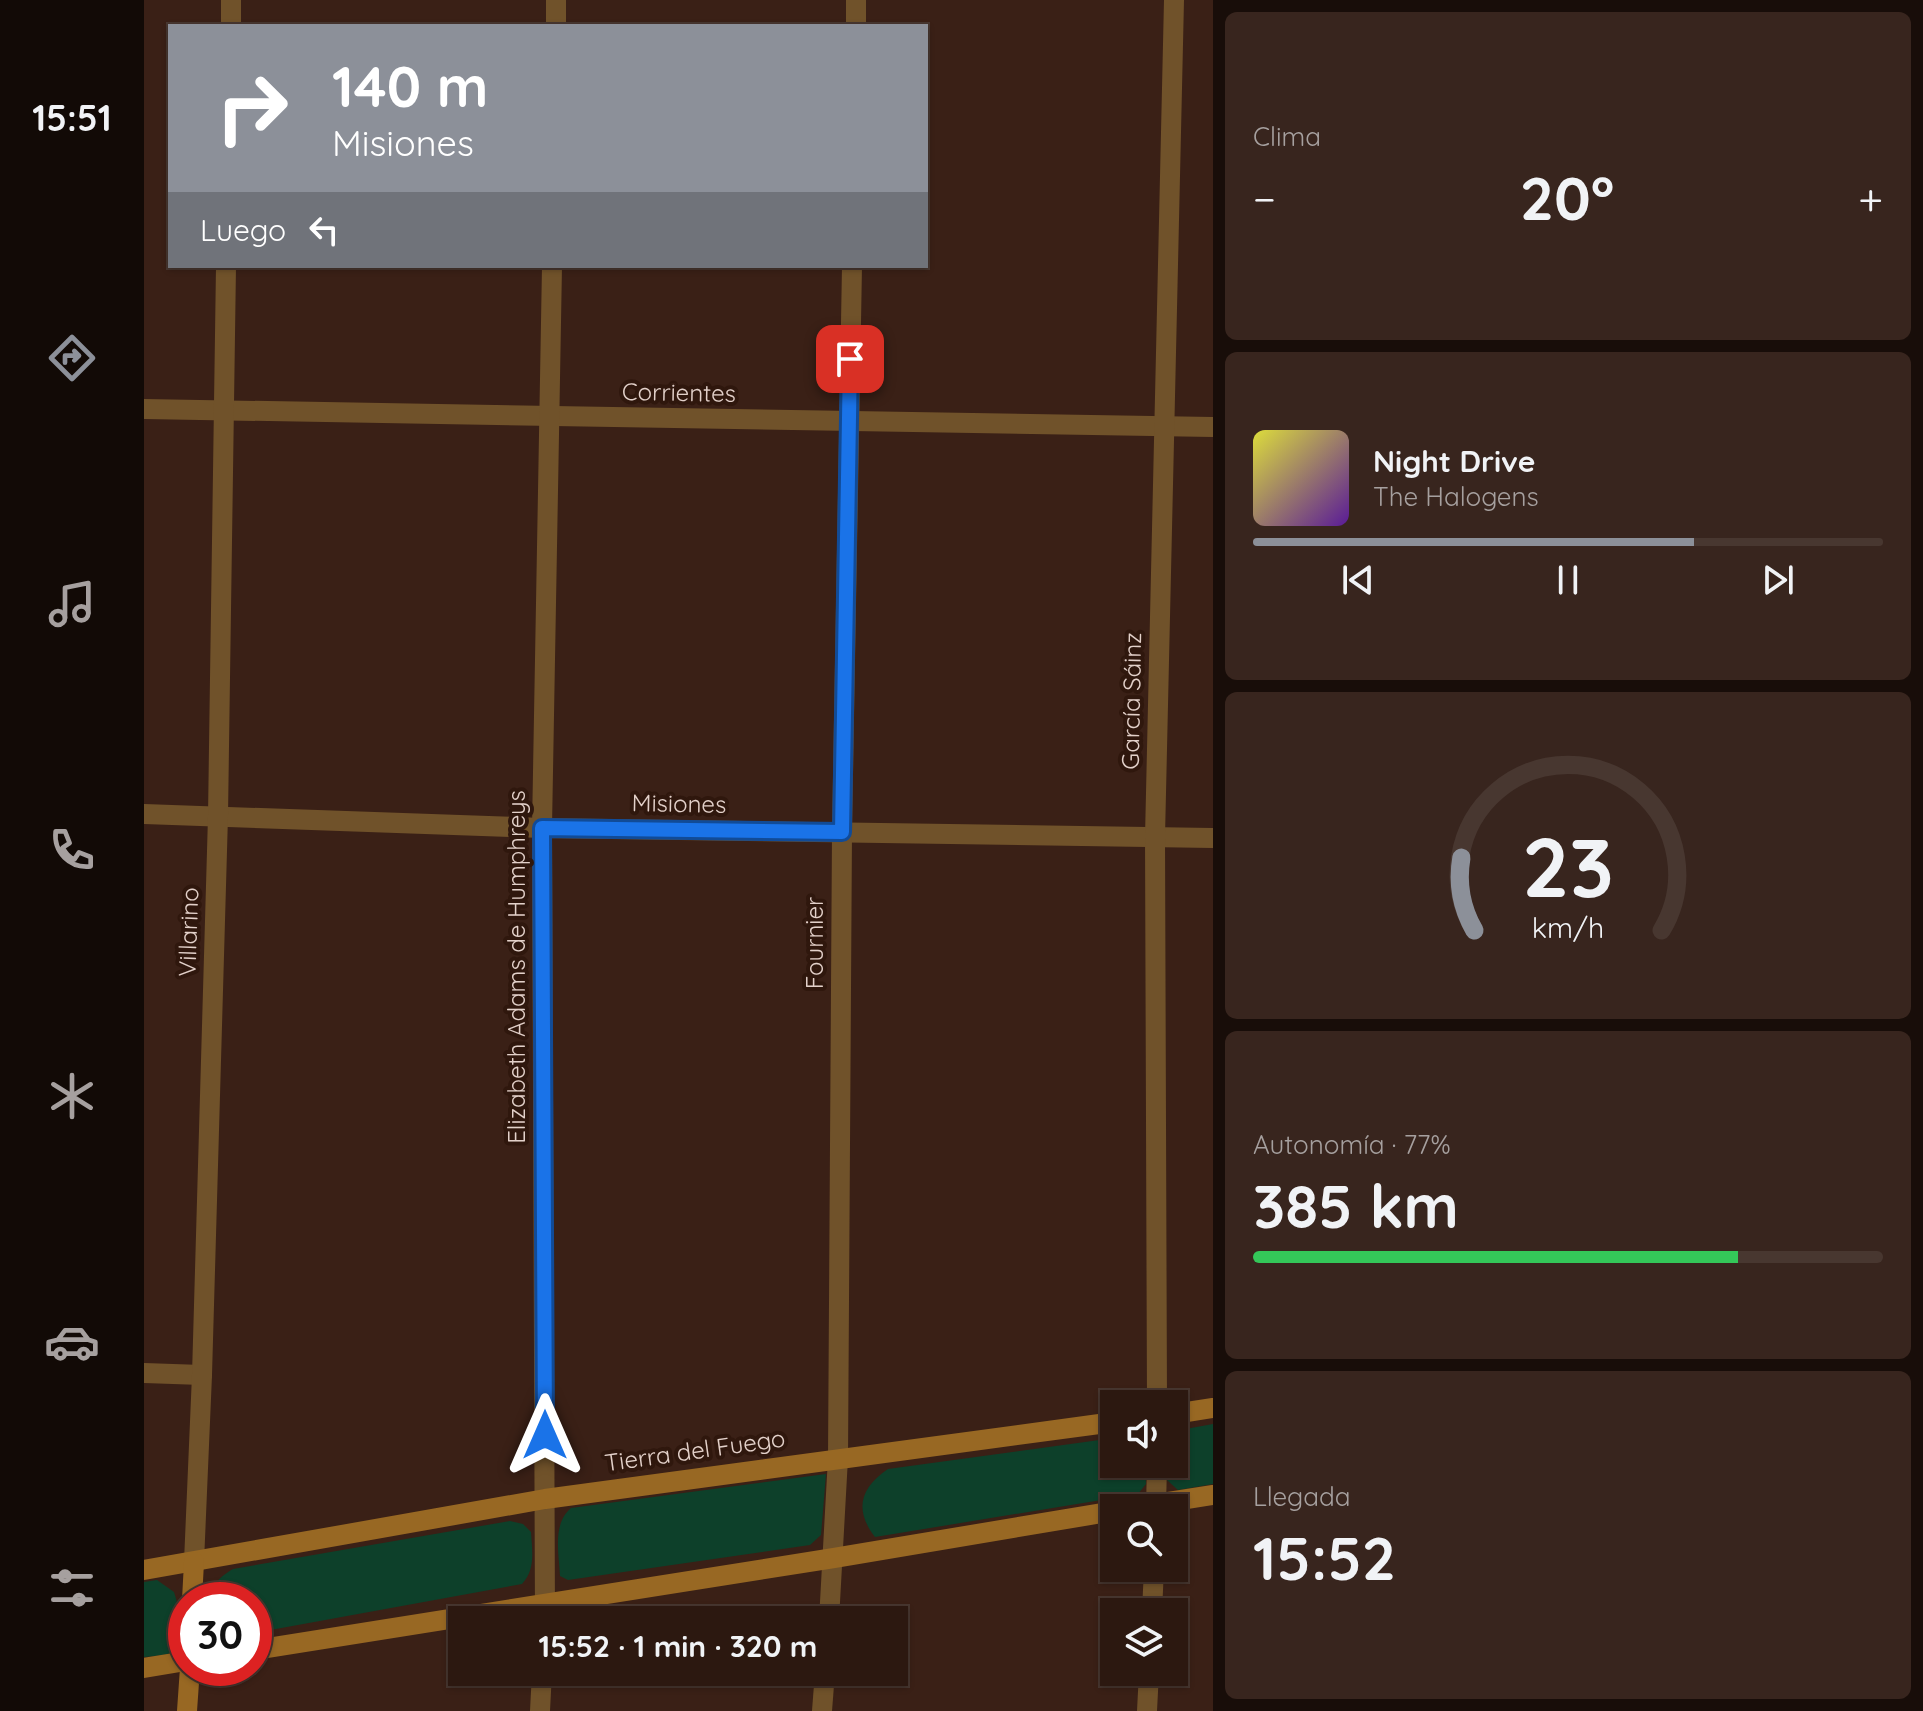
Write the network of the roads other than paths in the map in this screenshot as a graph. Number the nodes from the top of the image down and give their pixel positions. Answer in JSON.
{"nodes":[{"id":1,"x":231,"y":0,"type":"edge"},
{"id":2,"x":556,"y":0,"type":"edge"},
{"id":3,"x":856,"y":0,"type":"edge"},
{"id":4,"x":1174,"y":0,"type":"edge"},
{"id":5,"x":231,"y":24,"type":"edge"},
{"id":6,"x":556,"y":24,"type":"edge"},
{"id":7,"x":856,"y":24,"type":"edge"},
{"id":8,"x":226,"y":268,"type":"edge"},
{"id":9,"x":552,"y":268,"type":"edge"},
{"id":10,"x":852,"y":268,"type":"edge"},
{"id":11,"x":144,"y":409,"type":"edge"},
{"id":12,"x":223,"y":410,"type":"junction"},
{"id":13,"x":549,"y":417,"type":"junction"},
{"id":14,"x":849,"y":421,"type":"junction"},
{"id":15,"x":1163,"y":426,"type":"junction"},
{"id":16,"x":1213,"y":427,"type":"edge"},
{"id":17,"x":144,"y":814,"type":"edge"},
{"id":18,"x":218,"y":816,"type":"junction"},
{"id":19,"x":542,"y":828,"type":"junction"},
{"id":20,"x":842,"y":832,"type":"junction"},
{"id":21,"x":1155,"y":837,"type":"junction"},
{"id":22,"x":1213,"y":838,"type":"edge"},
{"id":23,"x":144,"y":1373,"type":"edge"},
{"id":24,"x":202,"y":1375,"type":"junction"},
{"id":25,"x":1157,"y":1390,"type":"edge"},
{"id":26,"x":1213,"y":1408,"type":"edge"},
{"id":27,"x":1188,"y":1412,"type":"edge"},
{"id":28,"x":1100,"y":1424,"type":"edge"},
{"id":29,"x":838,"y":1458,"type":"junction"},
{"id":30,"x":1213,"y":1495,"type":"edge"},
{"id":31,"x":545,"y":1499,"type":"junction"},
{"id":32,"x":1188,"y":1500,"type":"edge"},
{"id":33,"x":1100,"y":1513,"type":"edge"},
{"id":34,"x":834,"y":1558,"type":"junction"},
{"id":35,"x":194,"y":1562,"type":"junction"},
{"id":36,"x":144,"y":1570,"type":"edge"},
{"id":37,"x":193,"y":1582,"type":"edge"},
{"id":38,"x":545,"y":1606,"type":"edge"},
{"id":39,"x":572,"y":1606,"type":"edge"},
{"id":40,"x":830,"y":1606,"type":"edge"},
{"id":41,"x":448,"y":1624,"type":"edge"},
{"id":42,"x":272,"y":1648,"type":"edge"},
{"id":43,"x":168,"y":1664,"type":"edge"},
{"id":44,"x":144,"y":1668,"type":"edge"},
{"id":45,"x":189,"y":1686,"type":"edge"},
{"id":46,"x":541,"y":1686,"type":"edge"},
{"id":47,"x":824,"y":1686,"type":"edge"},
{"id":48,"x":1148,"y":1686,"type":"edge"},
{"id":49,"x":187,"y":1711,"type":"edge"},
{"id":50,"x":540,"y":1711,"type":"edge"},
{"id":51,"x":822,"y":1711,"type":"edge"},
{"id":52,"x":1147,"y":1711,"type":"edge"}],
"edges":[{"from":1,"to":5,"type":"street"},
{"from":2,"to":6,"type":"street"},
{"from":3,"to":7,"type":"street"},
{"from":4,"to":15,"type":"street","name":"García Sáinz"},
{"from":8,"to":12,"type":"street","name":"Villarino"},
{"from":9,"to":13,"type":"street","name":"Elizabeth Adams de Humphreys"},
{"from":10,"to":14,"type":"street","name":"Fournier"},
{"from":11,"to":12,"type":"street","name":"Corrientes"},
{"from":12,"to":13,"type":"street","name":"Corrientes"},
{"from":12,"to":18,"type":"street","name":"Villarino"},
{"from":13,"to":14,"type":"street","name":"Corrientes"},
{"from":13,"to":19,"type":"street","name":"Elizabeth Adams de Humphreys"},
{"from":14,"to":15,"type":"street","name":"Corrientes"},
{"from":14,"to":20,"type":"street","name":"Fournier"},
{"from":15,"to":16,"type":"street","name":"Corrientes"},
{"from":15,"to":21,"type":"street","name":"García Sáinz"},
{"from":17,"to":18,"type":"street","name":"Misiones"},
{"from":18,"to":19,"type":"street","name":"Misiones"},
{"from":18,"to":24,"type":"street","name":"Villarino"},
{"from":19,"to":20,"type":"street","name":"Misiones"},
{"from":19,"to":31,"type":"street","name":"Elizabeth Adams de Humphreys"},
{"from":20,"to":21,"type":"street","name":"Misiones"},
{"from":20,"to":29,"type":"street","name":"Fournier"},
{"from":21,"to":22,"type":"street","name":"Misiones"},
{"from":21,"to":25,"type":"street","name":"García Sáinz"},
{"from":23,"to":24,"type":"street"},
{"from":24,"to":35,"type":"street","name":"Villarino"},
{"from":26,"to":27,"type":"street"},
{"from":28,"to":29,"type":"street","name":"Tierra del Fuego"},
{"from":29,"to":31,"type":"street","name":"Tierra del Fuego"},
{"from":29,"to":34,"type":"street","name":"Fournier"},
{"from":30,"to":32,"type":"street"},
{"from":31,"to":35,"type":"street","name":"Tierra del Fuego"},
{"from":31,"to":38,"type":"street","name":"Elizabeth Adams de Humphreys"},
{"from":33,"to":34,"type":"street"},
{"from":34,"to":39,"type":"street"},
{"from":34,"to":40,"type":"street","name":"Fournier"},
{"from":35,"to":36,"type":"street","name":"Tierra del Fuego"},
{"from":35,"to":37,"type":"street","name":"Villarino"},
{"from":41,"to":42,"type":"street"},
{"from":43,"to":44,"type":"street"},
{"from":45,"to":49,"type":"street"},
{"from":46,"to":50,"type":"street"},
{"from":47,"to":51,"type":"street"},
{"from":48,"to":52,"type":"street"}]}
